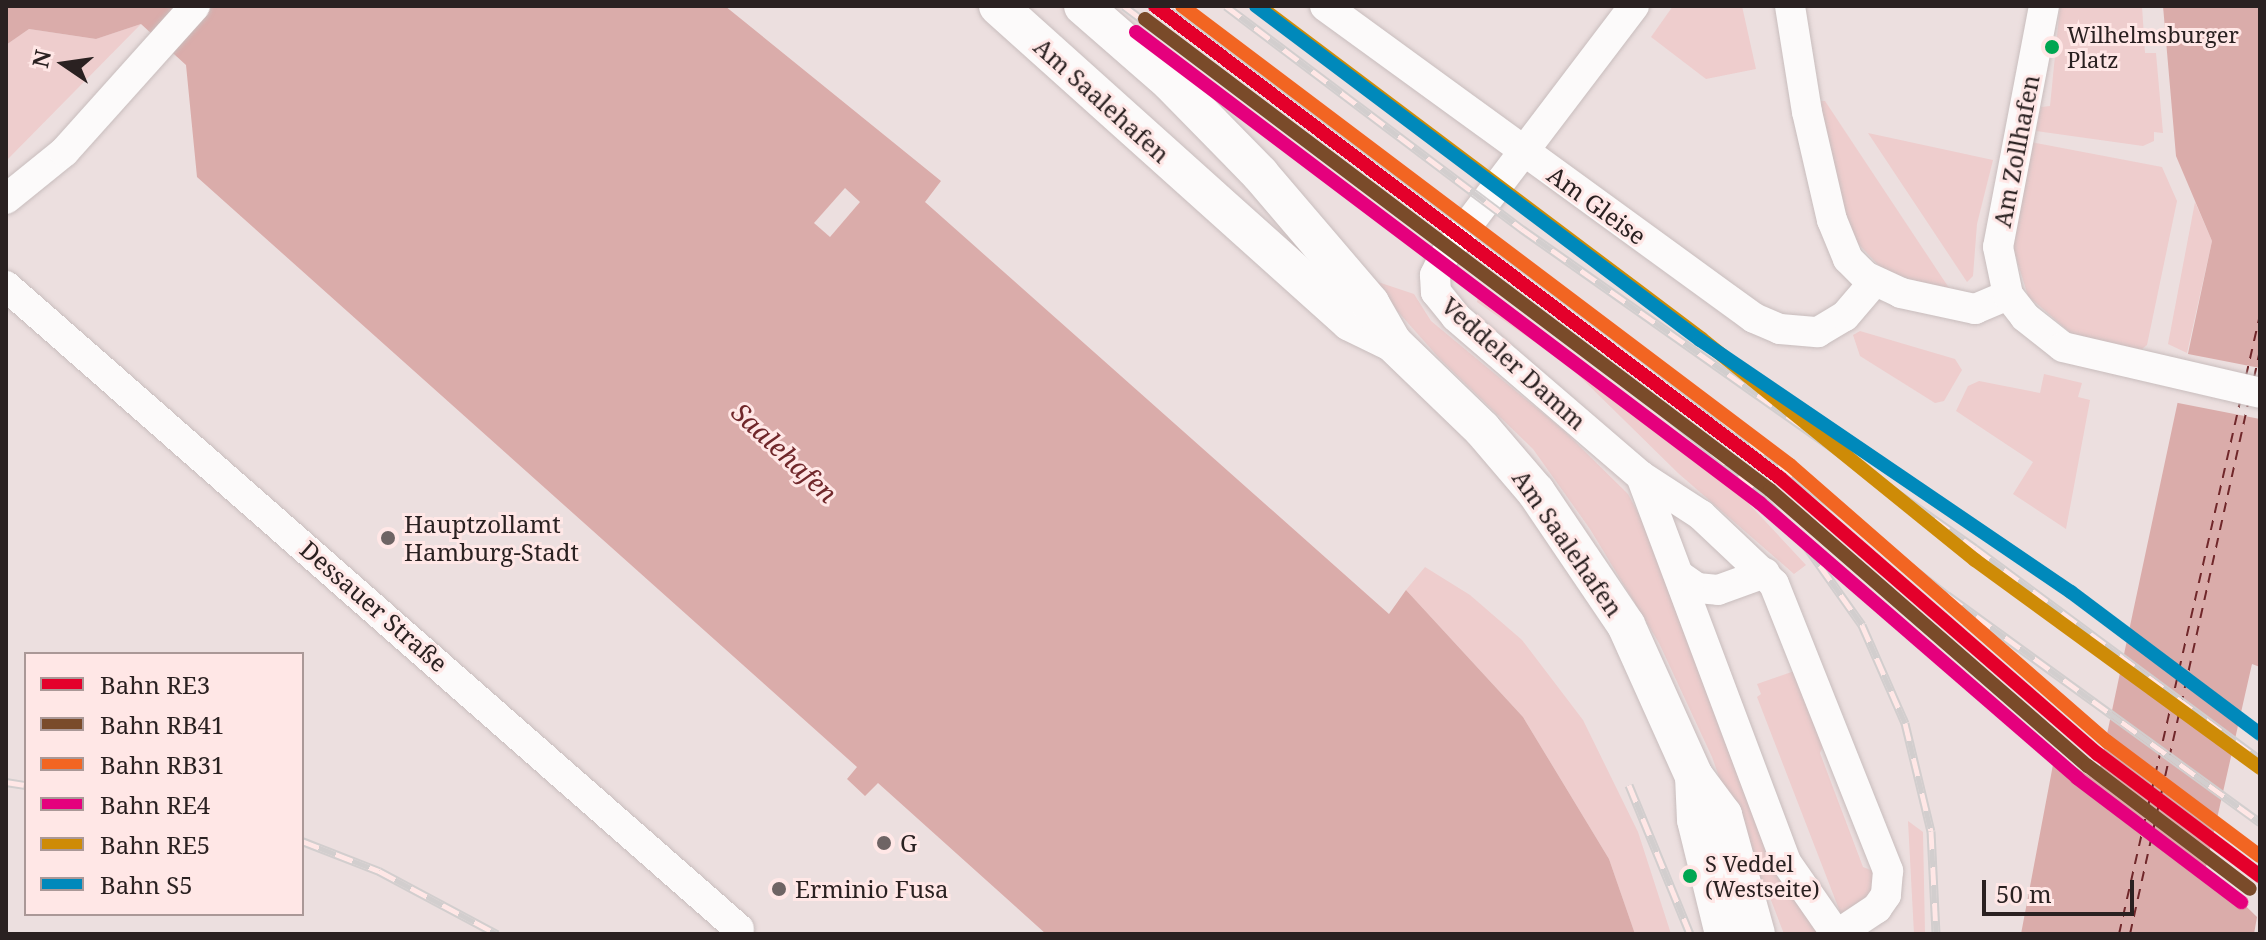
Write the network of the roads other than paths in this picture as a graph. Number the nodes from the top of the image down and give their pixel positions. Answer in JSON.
{"nodes":[{"id":1,"x":195,"y":6,"type":"edge"},
{"id":2,"x":998,"y":6,"type":"edge"},
{"id":3,"x":1083,"y":6,"type":"edge"},
{"id":4,"x":1325,"y":6,"type":"edge"},
{"id":5,"x":1634,"y":6,"type":"edge"},
{"id":6,"x":1790,"y":6,"type":"edge"},
{"id":7,"x":2044,"y":6,"type":"edge"},
{"id":8,"x":1523,"y":151,"type":"junction"},
{"id":9,"x":6,"y":199,"type":"edge"},
{"id":10,"x":1874,"y":282,"type":"junction"},
{"id":11,"x":6,"y":286,"type":"edge"},
{"id":12,"x":2008,"y":295,"type":"junction"},
{"id":13,"x":1393,"y":343,"type":"junction"},
{"id":14,"x":2260,"y":393,"type":"edge"},
{"id":15,"x":1641,"y":476,"type":"junction"},
{"id":16,"x":1765,"y":573,"type":"junction"},
{"id":17,"x":1680,"y":576,"type":"junction"},
{"id":18,"x":1694,"y":776,"type":"junction"},
{"id":19,"x":739,"y":929,"type":"dead end"},
{"id":20,"x":1724,"y":934,"type":"edge"},
{"id":21,"x":1756,"y":934,"type":"edge"},
{"id":22,"x":1837,"y":934,"type":"edge"}],
"edges":[{"from":1,"to":9,"type":"street"},
{"from":2,"to":13,"type":"main road","name":"Am Saalehafen"},
{"from":3,"to":13,"type":"main road","name":"Am Saalehafen"},
{"from":4,"to":8,"type":"street","name":"Am Gleise"},
{"from":5,"to":8,"type":"street","name":"Veddeler Damm"},
{"from":6,"to":10,"type":"street"},
{"from":7,"to":12,"type":"street","name":"Am Zollhafen"},
{"from":8,"to":10,"type":"street","name":"Am Gleise"},
{"from":8,"to":15,"type":"street","name":"Veddeler Damm"},
{"from":10,"to":12,"type":"street"},
{"from":11,"to":19,"type":"street","name":"Dessauer Straße"},
{"from":12,"to":14,"type":"street"},
{"from":13,"to":18,"type":"main road","name":"Am Saalehafen"},
{"from":15,"to":16,"type":"street","name":"Veddeler Damm"},
{"from":15,"to":17,"type":"street","name":"Veddeler Damm"},
{"from":16,"to":17,"type":"street"},
{"from":16,"to":22,"type":"street","name":"Veddeler Damm"},
{"from":17,"to":22,"type":"street","name":"Veddeler Damm"},
{"from":18,"to":20,"type":"main road","name":"Am Saalehafen"},
{"from":18,"to":21,"type":"main road","name":"Am Saalehafen"}]}
